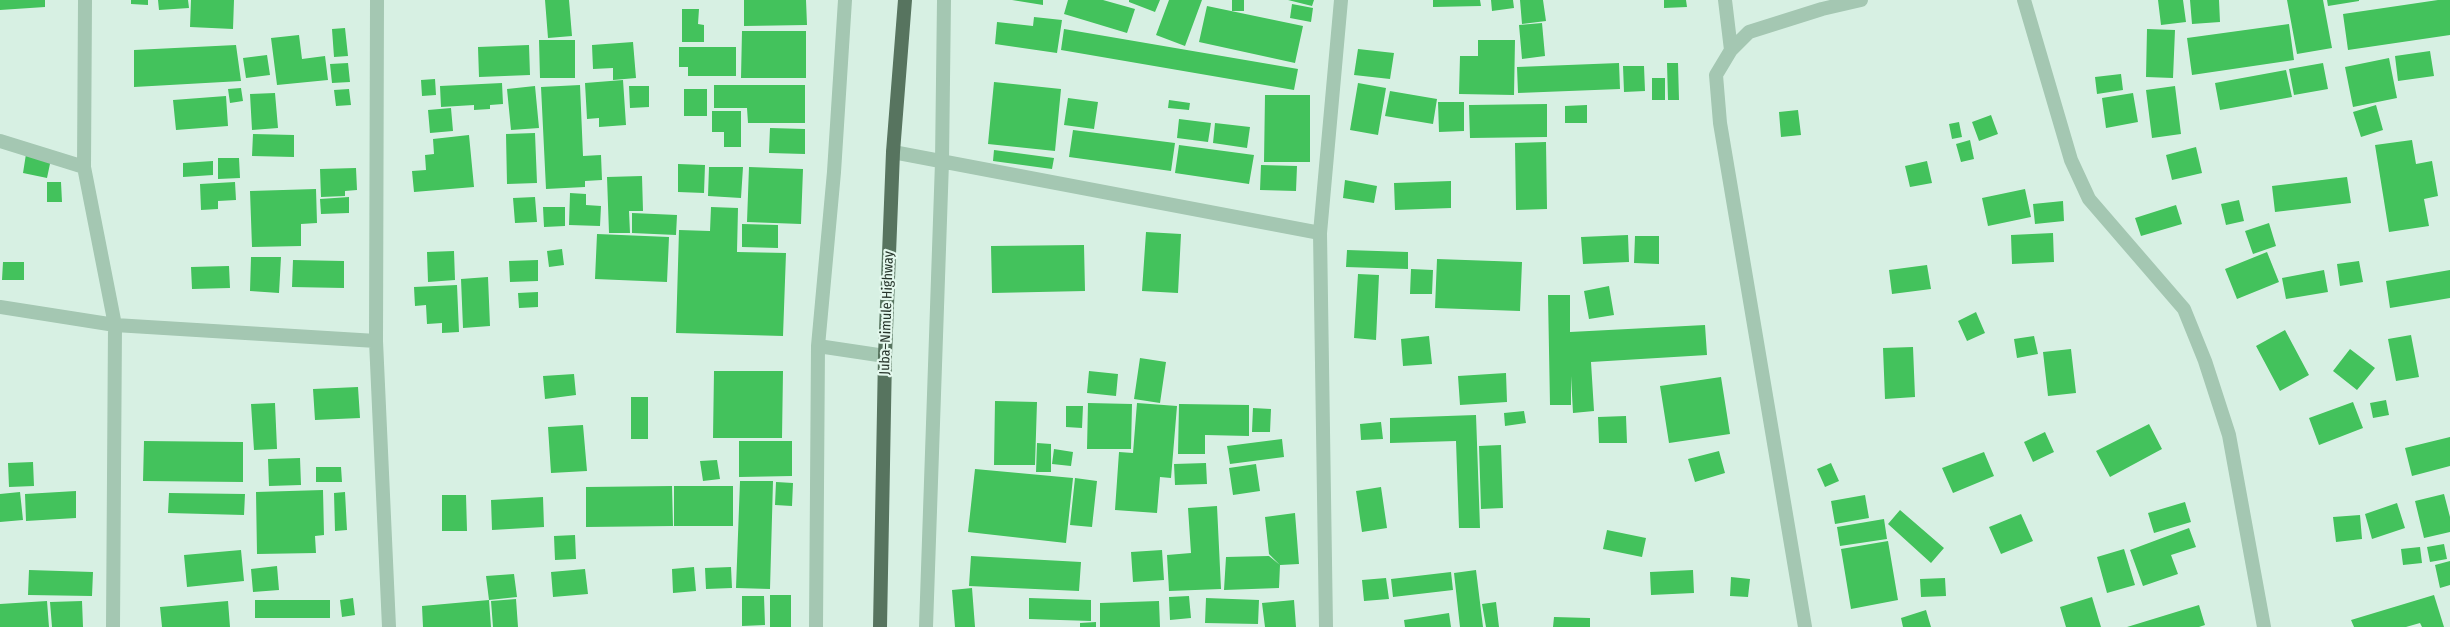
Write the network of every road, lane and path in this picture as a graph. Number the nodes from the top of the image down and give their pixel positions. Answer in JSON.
{"nodes":[{"id":1,"x":85,"y":0,"type":"edge"},
{"id":2,"x":378,"y":0,"type":"edge"},
{"id":3,"x":845,"y":0,"type":"edge"},
{"id":4,"x":905,"y":0,"type":"edge"},
{"id":5,"x":944,"y":0,"type":"edge"},
{"id":6,"x":1341,"y":0,"type":"edge"},
{"id":7,"x":1725,"y":0,"type":"edge"},
{"id":8,"x":1861,"y":0,"type":"edge"},
{"id":9,"x":2024,"y":0,"type":"edge"},
{"id":10,"x":1731,"y":50,"type":"junction"},
{"id":11,"x":0,"y":141,"type":"edge"},
{"id":12,"x":892,"y":152,"type":"junction"},
{"id":13,"x":942,"y":162,"type":"junction"},
{"id":14,"x":84,"y":167,"type":"junction"},
{"id":15,"x":1320,"y":233,"type":"junction"},
{"id":16,"x":0,"y":307,"type":"edge"},
{"id":17,"x":115,"y":325,"type":"junction"},
{"id":18,"x":376,"y":341,"type":"junction"},
{"id":19,"x":818,"y":346,"type":"junction"},
{"id":20,"x":885,"y":356,"type":"junction"},
{"id":21,"x":113,"y":627,"type":"edge"},
{"id":22,"x":389,"y":627,"type":"edge"},
{"id":23,"x":816,"y":627,"type":"edge"},
{"id":24,"x":880,"y":627,"type":"edge"},
{"id":25,"x":926,"y":627,"type":"edge"},
{"id":26,"x":1326,"y":627,"type":"edge"},
{"id":27,"x":1805,"y":627,"type":"edge"},
{"id":28,"x":2264,"y":627,"type":"edge"}],
"edges":[{"from":1,"to":14,"type":"street"},
{"from":2,"to":18,"type":"street"},
{"from":3,"to":19,"type":"street"},
{"from":4,"to":12,"type":"main road","name":"Juba–Nimule Highway"},
{"from":5,"to":13,"type":"street"},
{"from":6,"to":15,"type":"street"},
{"from":7,"to":10,"type":"street"},
{"from":8,"to":10,"type":"street"},
{"from":9,"to":28,"type":"street"},
{"from":10,"to":27,"type":"street"},
{"from":11,"to":14,"type":"street"},
{"from":12,"to":13,"type":"street"},
{"from":12,"to":20,"type":"main road","name":"Juba–Nimule Highway"},
{"from":13,"to":15,"type":"street"},
{"from":13,"to":25,"type":"street"},
{"from":14,"to":17,"type":"street"},
{"from":15,"to":26,"type":"street"},
{"from":16,"to":17,"type":"street"},
{"from":17,"to":18,"type":"street"},
{"from":17,"to":21,"type":"street"},
{"from":18,"to":22,"type":"street"},
{"from":19,"to":20,"type":"street"},
{"from":19,"to":23,"type":"street"},
{"from":20,"to":24,"type":"main road","name":"Juba–Nimule Highway"}]}
